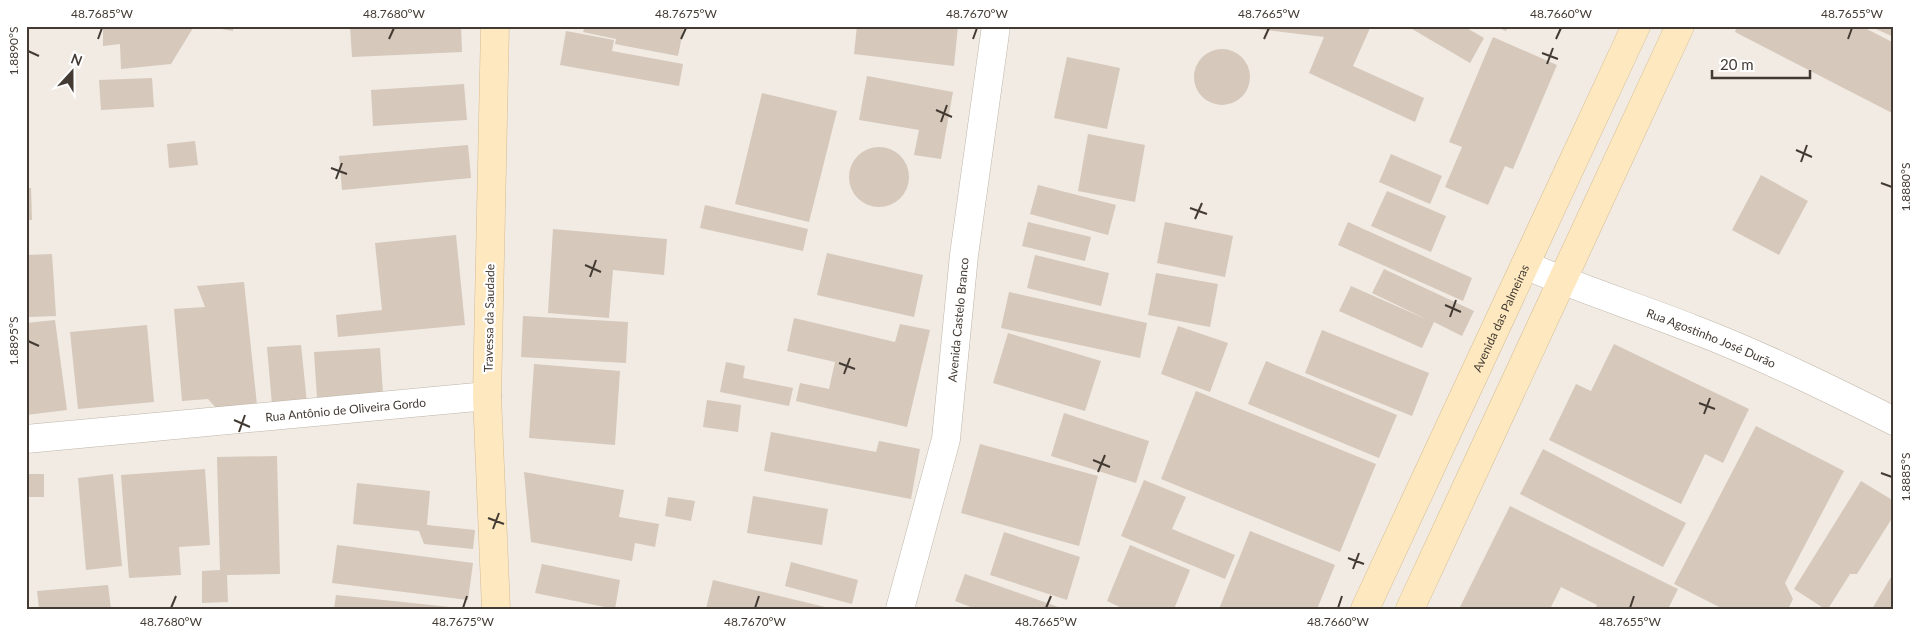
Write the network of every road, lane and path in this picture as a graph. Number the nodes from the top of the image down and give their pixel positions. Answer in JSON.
{"nodes":[{"id":1,"x":495,"y":26,"type":"edge"},
{"id":2,"x":996,"y":26,"type":"edge"},
{"id":3,"x":1636,"y":26,"type":"edge"},
{"id":4,"x":1680,"y":26,"type":"edge"},
{"id":5,"x":1525,"y":265,"type":"junction"},
{"id":6,"x":1562,"y":281,"type":"junction"},
{"id":7,"x":487,"y":396,"type":"junction"},
{"id":8,"x":1894,"y":421,"type":"edge"},
{"id":9,"x":26,"y":439,"type":"edge"},
{"id":10,"x":496,"y":609,"type":"edge"},
{"id":11,"x":900,"y":609,"type":"edge"},
{"id":12,"x":1365,"y":609,"type":"edge"},
{"id":13,"x":1410,"y":609,"type":"edge"}],
"edges":[{"from":1,"to":7,"type":"main road","name":"Travessa da Saudade"},
{"from":2,"to":11,"type":"street","name":"Avenida Castelo Branco"},
{"from":3,"to":5,"type":"main road","name":"Avenida das Palmeiras"},
{"from":4,"to":6,"type":"main road"},
{"from":5,"to":6,"type":"street","name":"Rua Agostinho José Durão"},
{"from":5,"to":12,"type":"main road","name":"Avenida das Palmeiras"},
{"from":6,"to":8,"type":"street","name":"Rua Agostinho José Durão"},
{"from":6,"to":13,"type":"main road"},
{"from":7,"to":9,"type":"street","name":"Rua Antônio de Oliveira Gordo"},
{"from":7,"to":10,"type":"main road","name":"Travessa da Saudade"}]}
